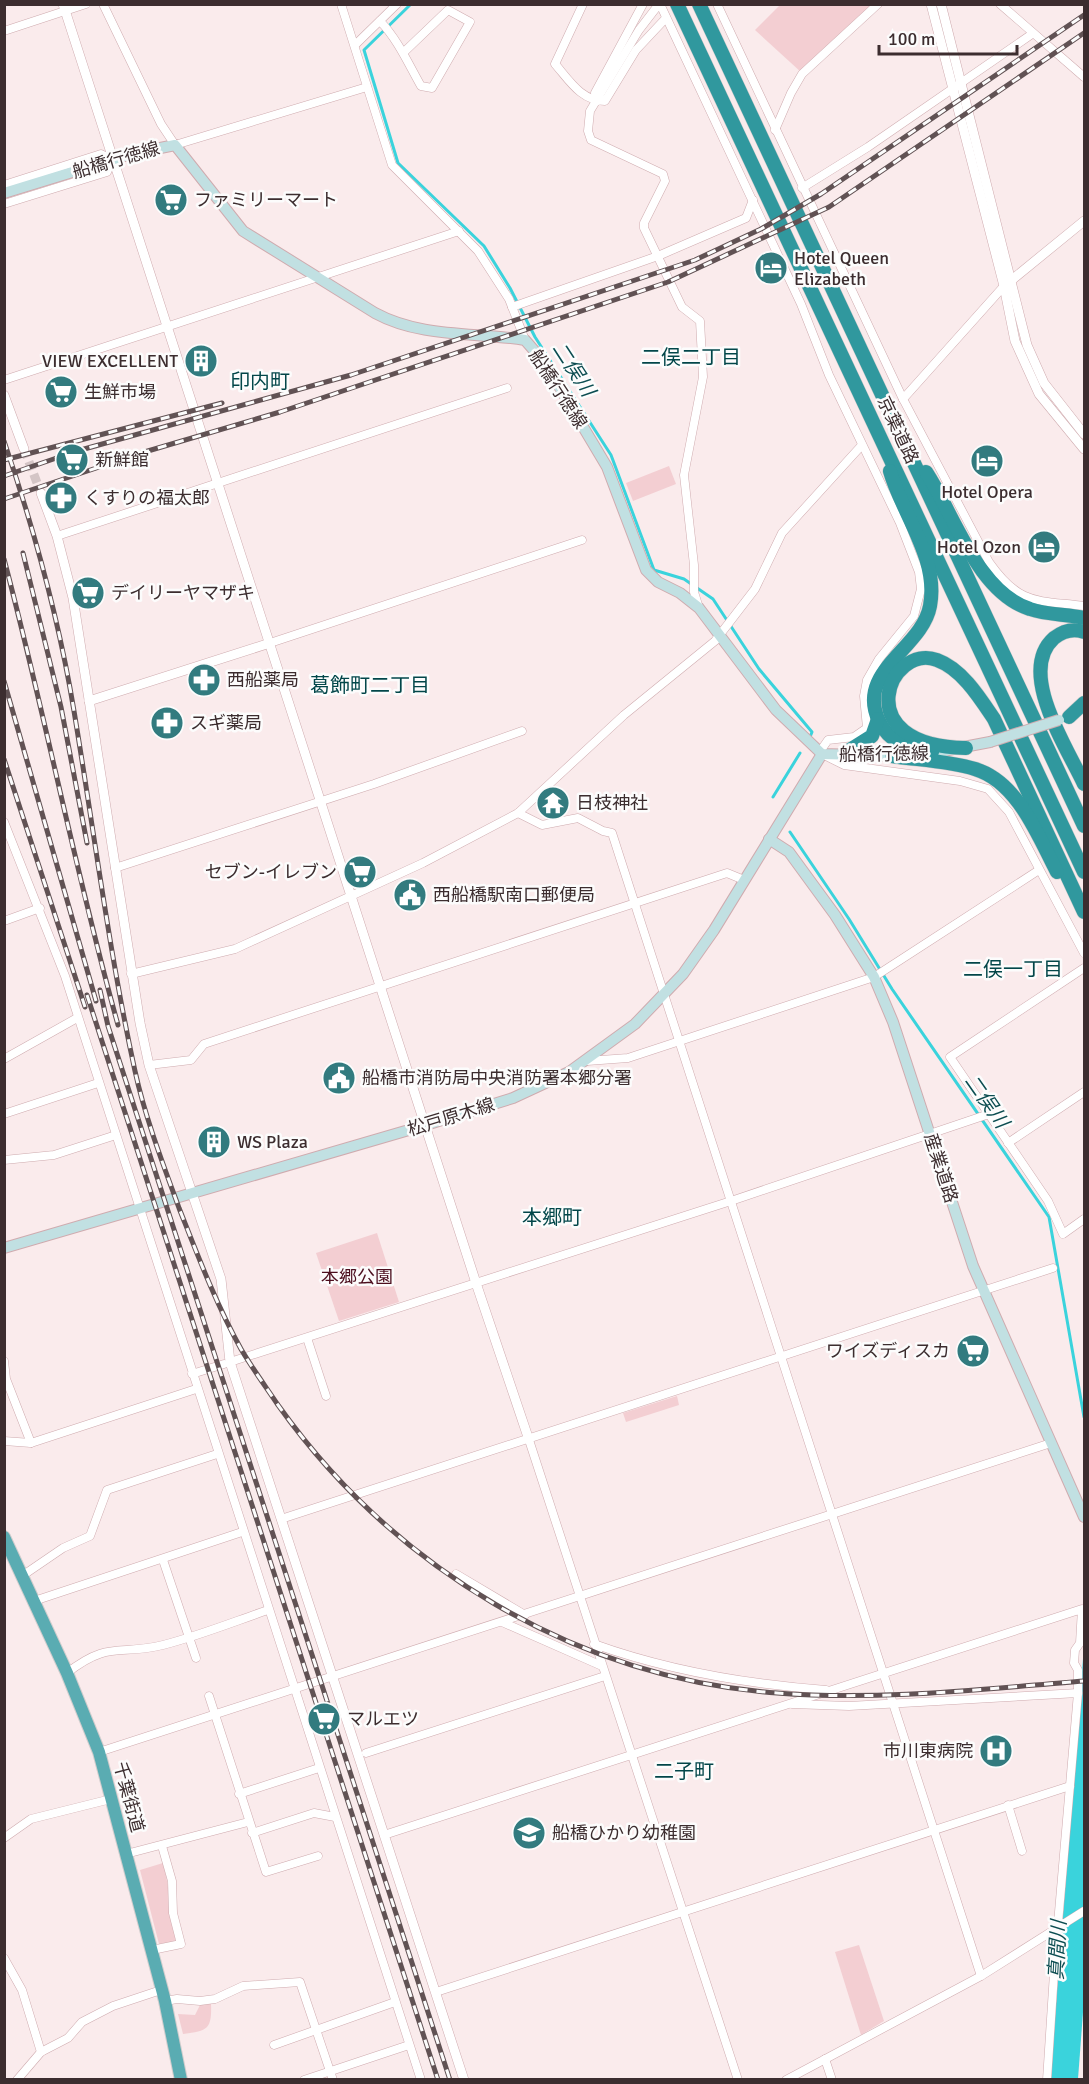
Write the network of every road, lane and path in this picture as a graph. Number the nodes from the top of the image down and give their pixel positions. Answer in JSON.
{"nodes":[{"id":1,"x":86,"y":4,"type":"edge"},
{"id":2,"x":103,"y":4,"type":"edge"},
{"id":3,"x":341,"y":4,"type":"edge"},
{"id":4,"x":397,"y":4,"type":"edge"},
{"id":5,"x":583,"y":4,"type":"edge"},
{"id":6,"x":644,"y":4,"type":"edge"},
{"id":7,"x":677,"y":4,"type":"edge"},
{"id":8,"x":699,"y":4,"type":"edge"},
{"id":9,"x":717,"y":4,"type":"edge"},
{"id":10,"x":878,"y":4,"type":"edge"},
{"id":11,"x":931,"y":4,"type":"edge"},
{"id":12,"x":941,"y":4,"type":"edge"},
{"id":13,"x":1000,"y":4,"type":"edge"},
{"id":14,"x":658,"y":6,"type":"edge"},
{"id":15,"x":64,"y":8,"type":"edge"},
{"id":16,"x":666,"y":18,"type":"junction"},
{"id":17,"x":380,"y":21,"type":"junction"},
{"id":18,"x":4,"y":31,"type":"edge"},
{"id":19,"x":1032,"y":34,"type":"junction"},
{"id":20,"x":355,"y":45,"type":"junction"},
{"id":21,"x":403,"y":53,"type":"junction"},
{"id":22,"x":1084,"y":77,"type":"edge"},
{"id":23,"x":957,"y":86,"type":"junction"},
{"id":24,"x":367,"y":87,"type":"junction"},
{"id":25,"x":597,"y":101,"type":"junction"},
{"id":26,"x":775,"y":130,"type":"junction"},
{"id":27,"x":175,"y":145,"type":"junction"},
{"id":28,"x":112,"y":160,"type":"junction"},
{"id":29,"x":4,"y":184,"type":"edge"},
{"id":30,"x":802,"y":188,"type":"junction"},
{"id":31,"x":4,"y":193,"type":"edge"},
{"id":32,"x":753,"y":200,"type":"junction"},
{"id":33,"x":4,"y":204,"type":"edge"},
{"id":34,"x":1084,"y":221,"type":"edge"},
{"id":35,"x":459,"y":231,"type":"junction"},
{"id":36,"x":658,"y":256,"type":"junction"},
{"id":37,"x":315,"y":277,"type":"junction"},
{"id":38,"x":1012,"y":279,"type":"junction"},
{"id":39,"x":1004,"y":286,"type":"junction"},
{"id":40,"x":512,"y":307,"type":"junction"},
{"id":41,"x":167,"y":326,"type":"junction"},
{"id":42,"x":525,"y":340,"type":"junction"},
{"id":43,"x":4,"y":380,"type":"edge"},
{"id":44,"x":507,"y":388,"type":"dead end"},
{"id":45,"x":4,"y":395,"type":"edge"},
{"id":46,"x":903,"y":399,"type":"junction"},
{"id":47,"x":900,"y":432,"type":"junction"},
{"id":48,"x":1084,"y":434,"type":"edge"},
{"id":49,"x":881,"y":438,"type":"junction"},
{"id":50,"x":862,"y":445,"type":"junction"},
{"id":51,"x":24,"y":448,"type":"tunnel mouth"},
{"id":52,"x":1084,"y":449,"type":"edge"},
{"id":53,"x":219,"y":483,"type":"junction"},
{"id":54,"x":41,"y":493,"type":"tunnel mouth"},
{"id":55,"x":57,"y":536,"type":"junction"},
{"id":56,"x":582,"y":540,"type":"dead end"},
{"id":57,"x":1084,"y":606,"type":"edge"},
{"id":58,"x":699,"y":608,"type":"junction"},
{"id":59,"x":1084,"y":618,"type":"edge"},
{"id":60,"x":725,"y":626,"type":"junction"},
{"id":61,"x":1084,"y":632,"type":"edge"},
{"id":62,"x":270,"y":643,"type":"junction"},
{"id":63,"x":89,"y":701,"type":"junction"},
{"id":64,"x":1084,"y":703,"type":"edge"},
{"id":65,"x":1084,"y":713,"type":"edge"},
{"id":66,"x":878,"y":719,"type":"junction"},
{"id":67,"x":1064,"y":719,"type":"junction"},
{"id":68,"x":522,"y":731,"type":"dead end"},
{"id":69,"x":966,"y":748,"type":"junction"},
{"id":70,"x":845,"y":753,"type":"junction"},
{"id":71,"x":937,"y":753,"type":"junction"},
{"id":72,"x":822,"y":754,"type":"junction"},
{"id":73,"x":892,"y":756,"type":"junction"},
{"id":74,"x":1084,"y":784,"type":"edge"},
{"id":75,"x":321,"y":801,"type":"junction"},
{"id":76,"x":518,"y":813,"type":"junction"},
{"id":77,"x":4,"y":822,"type":"edge"},
{"id":78,"x":1084,"y":826,"type":"edge"},
{"id":79,"x":769,"y":839,"type":"junction"},
{"id":80,"x":115,"y":868,"type":"junction"},
{"id":81,"x":1039,"y":870,"type":"junction"},
{"id":82,"x":1084,"y":872,"type":"edge"},
{"id":83,"x":744,"y":880,"type":"junction"},
{"id":84,"x":353,"y":897,"type":"junction"},
{"id":85,"x":634,"y":904,"type":"junction"},
{"id":86,"x":40,"y":908,"type":"junction"},
{"id":87,"x":1084,"y":912,"type":"edge"},
{"id":88,"x":4,"y":921,"type":"edge"},
{"id":89,"x":1084,"y":924,"type":"edge"},
{"id":90,"x":1084,"y":953,"type":"edge"},
{"id":91,"x":1084,"y":968,"type":"edge"},
{"id":92,"x":131,"y":974,"type":"junction"},
{"id":93,"x":874,"y":977,"type":"junction"},
{"id":94,"x":381,"y":987,"type":"junction"},
{"id":95,"x":664,"y":997,"type":"junction"},
{"id":96,"x":77,"y":1018,"type":"junction"},
{"id":97,"x":679,"y":1042,"type":"junction"},
{"id":98,"x":4,"y":1059,"type":"edge"},
{"id":99,"x":587,"y":1061,"type":"junction"},
{"id":100,"x":149,"y":1065,"type":"junction"},
{"id":101,"x":98,"y":1083,"type":"junction"},
{"id":102,"x":1084,"y":1092,"type":"edge"},
{"id":103,"x":4,"y":1114,"type":"edge"},
{"id":104,"x":989,"y":1114,"type":"junction"},
{"id":105,"x":426,"y":1125,"type":"junction"},
{"id":106,"x":116,"y":1135,"type":"junction"},
{"id":107,"x":930,"y":1135,"type":"junction"},
{"id":108,"x":1008,"y":1143,"type":"junction"},
{"id":109,"x":4,"y":1160,"type":"edge"},
{"id":110,"x":190,"y":1193,"type":"junction"},
{"id":111,"x":731,"y":1201,"type":"junction"},
{"id":112,"x":139,"y":1209,"type":"junction"},
{"id":113,"x":1084,"y":1219,"type":"edge"},
{"id":114,"x":4,"y":1248,"type":"edge"},
{"id":115,"x":1053,"y":1268,"type":"dead end"},
{"id":116,"x":476,"y":1283,"type":"junction"},
{"id":117,"x":984,"y":1291,"type":"junction"},
{"id":118,"x":308,"y":1341,"type":"dead end"},
{"id":119,"x":782,"y":1358,"type":"junction"},
{"id":120,"x":4,"y":1361,"type":"edge"},
{"id":121,"x":227,"y":1363,"type":"junction"},
{"id":122,"x":192,"y":1374,"type":"junction"},
{"id":123,"x":196,"y":1389,"type":"junction"},
{"id":124,"x":326,"y":1396,"type":"dead end"},
{"id":125,"x":529,"y":1440,"type":"junction"},
{"id":126,"x":4,"y":1441,"type":"edge"},
{"id":127,"x":31,"y":1443,"type":"junction"},
{"id":128,"x":1051,"y":1443,"type":"junction"},
{"id":129,"x":217,"y":1454,"type":"junction"},
{"id":130,"x":832,"y":1514,"type":"junction"},
{"id":131,"x":1084,"y":1517,"type":"edge"},
{"id":132,"x":281,"y":1519,"type":"junction"},
{"id":133,"x":243,"y":1532,"type":"junction"},
{"id":134,"x":4,"y":1537,"type":"edge"},
{"id":135,"x":164,"y":1560,"type":"junction"},
{"id":136,"x":456,"y":1574,"type":"dead end"},
{"id":137,"x":22,"y":1576,"type":"junction"},
{"id":138,"x":579,"y":1596,"type":"junction"},
{"id":139,"x":34,"y":1602,"type":"junction"},
{"id":140,"x":268,"y":1610,"type":"junction"},
{"id":141,"x":525,"y":1615,"type":"junction"},
{"id":142,"x":502,"y":1623,"type":"junction"},
{"id":143,"x":189,"y":1637,"type":"junction"},
{"id":144,"x":594,"y":1644,"type":"junction"},
{"id":145,"x":196,"y":1658,"type":"dead end"},
{"id":146,"x":602,"y":1666,"type":"junction"},
{"id":147,"x":884,"y":1672,"type":"junction"},
{"id":148,"x":67,"y":1673,"type":"junction"},
{"id":149,"x":332,"y":1676,"type":"junction"},
{"id":150,"x":605,"y":1676,"type":"junction"},
{"id":151,"x":293,"y":1689,"type":"junction"},
{"id":152,"x":830,"y":1690,"type":"junction"},
{"id":153,"x":1078,"y":1693,"type":"junction"},
{"id":154,"x":209,"y":1696,"type":"dead end"},
{"id":155,"x":786,"y":1704,"type":"junction"},
{"id":156,"x":892,"y":1704,"type":"junction"},
{"id":157,"x":214,"y":1714,"type":"junction"},
{"id":158,"x":99,"y":1752,"type":"junction"},
{"id":159,"x":366,"y":1753,"type":"dead end"},
{"id":160,"x":630,"y":1754,"type":"junction"},
{"id":161,"x":319,"y":1768,"type":"junction"},
{"id":162,"x":1070,"y":1786,"type":"junction"},
{"id":163,"x":240,"y":1794,"type":"junction"},
{"id":164,"x":111,"y":1799,"type":"junction"},
{"id":165,"x":1008,"y":1805,"type":"junction"},
{"id":166,"x":335,"y":1817,"type":"junction"},
{"id":167,"x":249,"y":1822,"type":"junction"},
{"id":168,"x":934,"y":1829,"type":"junction"},
{"id":169,"x":252,"y":1833,"type":"junction"},
{"id":170,"x":384,"y":1835,"type":"junction"},
{"id":171,"x":4,"y":1838,"type":"edge"},
{"id":172,"x":162,"y":1846,"type":"junction"},
{"id":173,"x":1022,"y":1851,"type":"dead end"},
{"id":174,"x":126,"y":1854,"type":"junction"},
{"id":175,"x":318,"y":1856,"type":"dead end"},
{"id":176,"x":682,"y":1911,"type":"junction"},
{"id":177,"x":1084,"y":1911,"type":"edge"},
{"id":178,"x":1059,"y":1927,"type":"junction"},
{"id":179,"x":152,"y":1950,"type":"junction"},
{"id":180,"x":4,"y":1958,"type":"edge"},
{"id":181,"x":981,"y":1976,"type":"junction"},
{"id":182,"x":436,"y":1992,"type":"junction"},
{"id":183,"x":163,"y":1996,"type":"junction"},
{"id":184,"x":395,"y":2002,"type":"junction"},
{"id":185,"x":317,"y":2031,"type":"junction"},
{"id":186,"x":274,"y":2045,"type":"dead end"},
{"id":187,"x":409,"y":2045,"type":"junction"},
{"id":188,"x":41,"y":2052,"type":"junction"},
{"id":189,"x":825,"y":2059,"type":"junction"},
{"id":190,"x":332,"y":2075,"type":"edge"},
{"id":191,"x":17,"y":2079,"type":"edge"},
{"id":192,"x":181,"y":2079,"type":"edge"},
{"id":193,"x":304,"y":2079,"type":"edge"},
{"id":194,"x":420,"y":2079,"type":"edge"},
{"id":195,"x":464,"y":2079,"type":"edge"},
{"id":196,"x":738,"y":2079,"type":"edge"},
{"id":197,"x":786,"y":2079,"type":"edge"},
{"id":198,"x":832,"y":2079,"type":"edge"},
{"id":199,"x":1047,"y":2079,"type":"edge"}],
"edges":[{"from":1,"to":15,"type":"street"},
{"from":2,"to":27,"type":"street"},
{"from":3,"to":20,"type":"street"},
{"from":4,"to":17,"type":"street"},
{"from":5,"to":25,"type":"street"},
{"from":6,"to":25,"type":"street"},
{"from":7,"to":49,"type":"highway","name":"京葉道路"},
{"from":8,"to":47,"type":"highway","name":"京葉道路"},
{"from":9,"to":26,"type":"street"},
{"from":10,"to":26,"type":"street"},
{"from":11,"to":23,"type":"street"},
{"from":12,"to":23,"type":"street"},
{"from":13,"to":19,"type":"street"},
{"from":14,"to":16,"type":"street"},
{"from":14,"to":25,"type":"street"},
{"from":15,"to":18,"type":"street"},
{"from":15,"to":28,"type":"street"},
{"from":16,"to":25,"type":"street"},
{"from":16,"to":32,"type":"street"},
{"from":17,"to":20,"type":"street"},
{"from":17,"to":21,"type":"street"},
{"from":19,"to":22,"type":"street"},
{"from":19,"to":23,"type":"street"},
{"from":20,"to":24,"type":"street"},
{"from":21,"to":21,"type":"street"},
{"from":23,"to":30,"type":"street"},
{"from":23,"to":38,"type":"street"},
{"from":23,"to":39,"type":"street"},
{"from":24,"to":27,"type":"street"},
{"from":24,"to":35,"type":"street"},
{"from":25,"to":36,"type":"street"},
{"from":26,"to":30,"type":"street"},
{"from":27,"to":28,"type":"main road","name":"船橋行徳線"},
{"from":27,"to":37,"type":"main road","name":"船橋行徳線"},
{"from":28,"to":29,"type":"street"},
{"from":28,"to":31,"type":"main road","name":"船橋行徳線"},
{"from":28,"to":33,"type":"street"},
{"from":28,"to":41,"type":"street"},
{"from":30,"to":46,"type":"street"},
{"from":32,"to":36,"type":"street"},
{"from":32,"to":50,"type":"street"},
{"from":34,"to":38,"type":"street"},
{"from":35,"to":37,"type":"street"},
{"from":35,"to":40,"type":"street"},
{"from":36,"to":40,"type":"street"},
{"from":36,"to":58,"type":"street"},
{"from":37,"to":41,"type":"street"},
{"from":37,"to":42,"type":"main road","name":"船橋行徳線"},
{"from":38,"to":39,"type":"street"},
{"from":38,"to":48,"type":"street"},
{"from":39,"to":46,"type":"street"},
{"from":39,"to":52,"type":"street"},
{"from":40,"to":42,"type":"street"},
{"from":41,"to":43,"type":"street"},
{"from":41,"to":53,"type":"street"},
{"from":42,"to":58,"type":"main road","name":"船橋行徳線"},
{"from":44,"to":53,"type":"street"},
{"from":45,"to":51,"type":"street"},
{"from":46,"to":57,"type":"street"},
{"from":47,"to":59,"type":"highway"},
{"from":47,"to":78,"type":"highway","name":"京葉道路"},
{"from":49,"to":66,"type":"highway"},
{"from":49,"to":82,"type":"highway","name":"京葉道路"},
{"from":50,"to":60,"type":"street"},
{"from":50,"to":72,"type":"street"},
{"from":53,"to":55,"type":"street"},
{"from":53,"to":62,"type":"street"},
{"from":54,"to":55,"type":"street"},
{"from":55,"to":63,"type":"street"},
{"from":56,"to":62,"type":"street"},
{"from":58,"to":60,"type":"main road","name":"船橋行徳線"},
{"from":60,"to":72,"type":"main road","name":"船橋行徳線"},
{"from":60,"to":76,"type":"street"},
{"from":61,"to":74,"type":"highway"},
{"from":62,"to":63,"type":"street"},
{"from":62,"to":75,"type":"street"},
{"from":63,"to":80,"type":"street"},
{"from":64,"to":67,"type":"highway"},
{"from":65,"to":67,"type":"main road","name":"船橋行徳線"},
{"from":66,"to":70,"type":"highway"},
{"from":66,"to":71,"type":"highway"},
{"from":67,"to":69,"type":"main road","name":"船橋行徳線","bridge":true},
{"from":68,"to":75,"type":"street"},
{"from":69,"to":71,"type":"main road","name":"船橋行徳線"},
{"from":69,"to":87,"type":"highway"},
{"from":70,"to":72,"type":"main road","name":"船橋行徳線"},
{"from":70,"to":73,"type":"main road","name":"船橋行徳線"},
{"from":71,"to":73,"type":"main road","name":"船橋行徳線"},
{"from":72,"to":79,"type":"main road","name":"松戸原木線"},
{"from":72,"to":81,"type":"street"},
{"from":73,"to":89,"type":"highway"},
{"from":75,"to":80,"type":"street"},
{"from":75,"to":84,"type":"street"},
{"from":76,"to":84,"type":"street"},
{"from":76,"to":85,"type":"street"},
{"from":77,"to":86,"type":"street"},
{"from":79,"to":83,"type":"main road","name":"松戸原木線"},
{"from":79,"to":93,"type":"main road","name":"産業道路"},
{"from":80,"to":92,"type":"street"},
{"from":81,"to":90,"type":"street"},
{"from":81,"to":93,"type":"street"},
{"from":83,"to":85,"type":"street"},
{"from":83,"to":95,"type":"main road","name":"松戸原木線"},
{"from":84,"to":92,"type":"street"},
{"from":84,"to":94,"type":"street"},
{"from":85,"to":94,"type":"street"},
{"from":85,"to":95,"type":"street"},
{"from":86,"to":88,"type":"street"},
{"from":86,"to":96,"type":"street"},
{"from":91,"to":104,"type":"street"},
{"from":92,"to":100,"type":"street"},
{"from":93,"to":97,"type":"street"},
{"from":93,"to":107,"type":"main road","name":"産業道路"},
{"from":94,"to":100,"type":"street"},
{"from":94,"to":105,"type":"street"},
{"from":95,"to":97,"type":"street"},
{"from":95,"to":99,"type":"main road","name":"松戸原木線"},
{"from":96,"to":98,"type":"street"},
{"from":96,"to":101,"type":"street"},
{"from":97,"to":99,"type":"street"},
{"from":97,"to":111,"type":"street"},
{"from":99,"to":105,"type":"main road","name":"松戸原木線"},
{"from":100,"to":110,"type":"street"},
{"from":101,"to":103,"type":"street"},
{"from":101,"to":106,"type":"street"},
{"from":102,"to":108,"type":"street"},
{"from":104,"to":107,"type":"street"},
{"from":104,"to":108,"type":"street"},
{"from":105,"to":110,"type":"main road","name":"松戸原木線"},
{"from":105,"to":116,"type":"street"},
{"from":106,"to":109,"type":"street"},
{"from":106,"to":112,"type":"street"},
{"from":107,"to":111,"type":"street"},
{"from":107,"to":117,"type":"main road","name":"産業道路"},
{"from":108,"to":113,"type":"street"},
{"from":110,"to":112,"type":"main road","name":"松戸原木線"},
{"from":110,"to":121,"type":"street"},
{"from":111,"to":116,"type":"street"},
{"from":111,"to":119,"type":"street"},
{"from":112,"to":114,"type":"main road","name":"松戸原木線"},
{"from":112,"to":122,"type":"street"},
{"from":115,"to":117,"type":"street"},
{"from":116,"to":121,"type":"street"},
{"from":116,"to":125,"type":"street"},
{"from":117,"to":119,"type":"street"},
{"from":117,"to":128,"type":"main road","name":"産業道路"},
{"from":118,"to":124,"type":"street"},
{"from":119,"to":125,"type":"street"},
{"from":119,"to":130,"type":"street"},
{"from":120,"to":127,"type":"street"},
{"from":121,"to":122,"type":"street"},
{"from":121,"to":132,"type":"street"},
{"from":122,"to":123,"type":"street"},
{"from":123,"to":127,"type":"street"},
{"from":123,"to":129,"type":"street"},
{"from":125,"to":132,"type":"street"},
{"from":125,"to":138,"type":"street"},
{"from":126,"to":127,"type":"street"},
{"from":128,"to":130,"type":"street"},
{"from":128,"to":131,"type":"main road","name":"産業道路"},
{"from":129,"to":133,"type":"street"},
{"from":129,"to":137,"type":"street"},
{"from":130,"to":138,"type":"street"},
{"from":130,"to":147,"type":"street"},
{"from":132,"to":149,"type":"street"},
{"from":133,"to":135,"type":"street"},
{"from":133,"to":140,"type":"street"},
{"from":134,"to":137,"type":"highway","name":"千葉街道"},
{"from":135,"to":139,"type":"street"},
{"from":135,"to":143,"type":"street"},
{"from":136,"to":141,"type":"street"},
{"from":137,"to":139,"type":"highway","name":"千葉街道"},
{"from":138,"to":141,"type":"street"},
{"from":138,"to":144,"type":"street"},
{"from":139,"to":148,"type":"highway","name":"千葉街道"},
{"from":140,"to":143,"type":"street"},
{"from":140,"to":151,"type":"street"},
{"from":141,"to":142,"type":"street"},
{"from":142,"to":146,"type":"street"},
{"from":142,"to":149,"type":"street"},
{"from":143,"to":145,"type":"street"},
{"from":143,"to":148,"type":"street"},
{"from":144,"to":146,"type":"street"},
{"from":144,"to":152,"type":"street"},
{"from":146,"to":150,"type":"street"},
{"from":147,"to":152,"type":"street"},
{"from":147,"to":153,"type":"street"},
{"from":147,"to":156,"type":"street"},
{"from":148,"to":158,"type":"highway","name":"千葉街道"},
{"from":149,"to":151,"type":"street"},
{"from":149,"to":170,"type":"street"},
{"from":150,"to":159,"type":"street"},
{"from":150,"to":160,"type":"street"},
{"from":151,"to":157,"type":"street"},
{"from":151,"to":161,"type":"street"},
{"from":152,"to":155,"type":"street"},
{"from":153,"to":156,"type":"street"},
{"from":153,"to":162,"type":"street"},
{"from":154,"to":157,"type":"street"},
{"from":155,"to":156,"type":"street"},
{"from":155,"to":160,"type":"street"},
{"from":156,"to":168,"type":"street"},
{"from":157,"to":158,"type":"street"},
{"from":157,"to":163,"type":"street"},
{"from":158,"to":164,"type":"highway","name":"千葉街道"},
{"from":160,"to":170,"type":"street"},
{"from":160,"to":176,"type":"street"},
{"from":161,"to":163,"type":"street"},
{"from":161,"to":166,"type":"street"},
{"from":162,"to":165,"type":"street"},
{"from":162,"to":178,"type":"street"},
{"from":163,"to":167,"type":"street"},
{"from":164,"to":171,"type":"street"},
{"from":164,"to":174,"type":"highway","name":"千葉街道"},
{"from":165,"to":168,"type":"street"},
{"from":165,"to":173,"type":"street"},
{"from":166,"to":169,"type":"street"},
{"from":166,"to":184,"type":"street"},
{"from":167,"to":169,"type":"street"},
{"from":167,"to":172,"type":"street"},
{"from":168,"to":176,"type":"street"},
{"from":168,"to":181,"type":"street"},
{"from":169,"to":175,"type":"street"},
{"from":170,"to":182,"type":"street"},
{"from":172,"to":174,"type":"street"},
{"from":172,"to":179,"type":"street"},
{"from":174,"to":179,"type":"highway","name":"千葉街道"},
{"from":176,"to":182,"type":"street"},
{"from":176,"to":196,"type":"street"},
{"from":177,"to":178,"type":"street"},
{"from":178,"to":181,"type":"street"},
{"from":178,"to":199,"type":"street"},
{"from":179,"to":183,"type":"highway","name":"千葉街道"},
{"from":180,"to":188,"type":"street"},
{"from":181,"to":189,"type":"street"},
{"from":182,"to":195,"type":"street"},
{"from":183,"to":185,"type":"street"},
{"from":183,"to":188,"type":"street"},
{"from":183,"to":192,"type":"highway","name":"千葉街道"},
{"from":184,"to":185,"type":"street"},
{"from":184,"to":187,"type":"street"},
{"from":185,"to":186,"type":"street"},
{"from":185,"to":190,"type":"street"},
{"from":187,"to":190,"type":"street"},
{"from":187,"to":194,"type":"street"},
{"from":188,"to":191,"type":"street"},
{"from":189,"to":197,"type":"street"},
{"from":189,"to":198,"type":"street"},
{"from":190,"to":193,"type":"street"}]}
